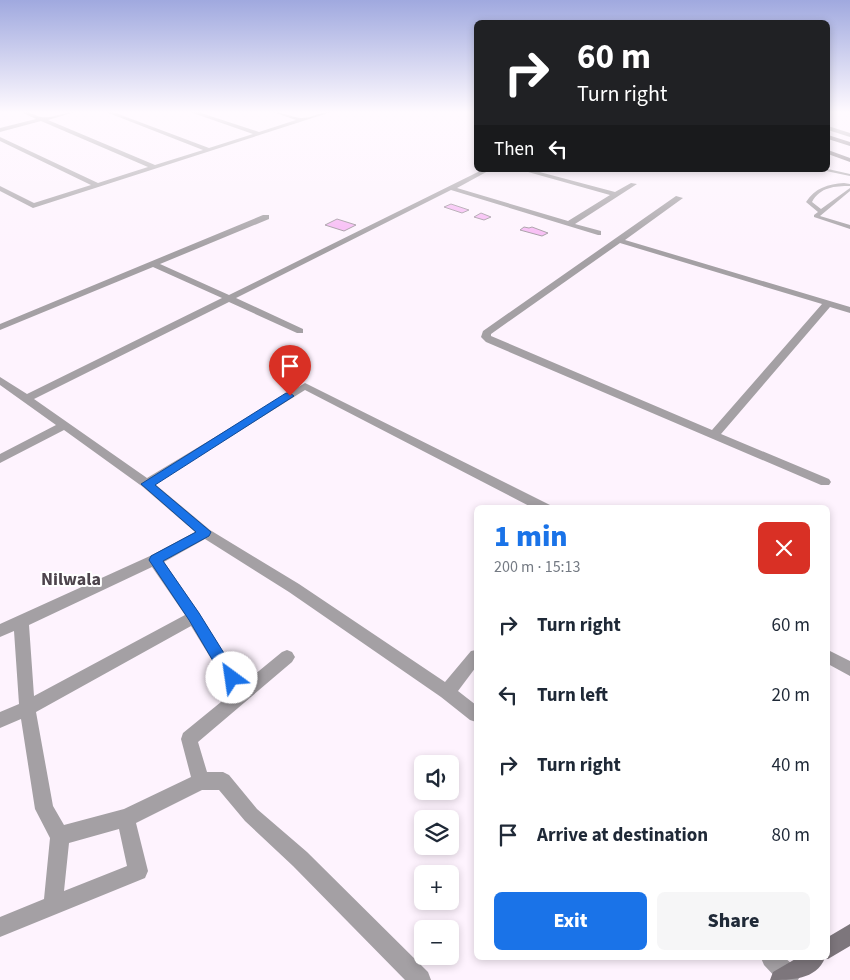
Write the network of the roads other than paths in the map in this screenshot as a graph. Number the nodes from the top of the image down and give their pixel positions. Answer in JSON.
{"nodes":[{"id":1,"x":38,"y":158,"type":"edge"},
{"id":2,"x":132,"y":158,"type":"edge"},
{"id":3,"x":185,"y":158,"type":"edge"},
{"id":4,"x":154,"y":167,"type":"junction"},
{"id":5,"x":830,"y":170,"type":"edge"},
{"id":6,"x":483,"y":172,"type":"edge"},
{"id":7,"x":532,"y":172,"type":"edge"},
{"id":8,"x":850,"y":175,"type":"edge"},
{"id":9,"x":632,"y":184,"type":"dead end"},
{"id":10,"x":850,"y":185,"type":"edge"},
{"id":11,"x":96,"y":186,"type":"junction"},
{"id":12,"x":0,"y":188,"type":"edge"},
{"id":13,"x":450,"y":188,"type":"junction"},
{"id":14,"x":850,"y":189,"type":"edge"},
{"id":15,"x":615,"y":194,"type":"junction"},
{"id":16,"x":679,"y":198,"type":"dead end"},
{"id":17,"x":820,"y":211,"type":"junction"},
{"id":18,"x":266,"y":217,"type":"dead end"},
{"id":19,"x":569,"y":224,"type":"junction"},
{"id":20,"x":850,"y":227,"type":"edge"},
{"id":21,"x":598,"y":233,"type":"dead end"},
{"id":22,"x":618,"y":240,"type":"junction"},
{"id":23,"x":154,"y":264,"type":"junction"},
{"id":24,"x":228,"y":299,"type":"junction"},
{"id":25,"x":828,"y":303,"type":"junction"},
{"id":26,"x":850,"y":310,"type":"edge"},
{"id":27,"x":0,"y":327,"type":"edge"},
{"id":28,"x":300,"y":332,"type":"dead end"},
{"id":29,"x":0,"y":380,"type":"edge"},
{"id":30,"x":26,"y":398,"type":"junction"},
{"id":31,"x":65,"y":425,"type":"junction"},
{"id":32,"x":714,"y":435,"type":"junction"},
{"id":33,"x":0,"y":459,"type":"edge"},
{"id":34,"x":826,"y":482,"type":"dead end"},
{"id":35,"x":147,"y":484,"type":"junction"},
{"id":36,"x":539,"y":505,"type":"edge"},
{"id":37,"x":205,"y":532,"type":"junction"},
{"id":38,"x":155,"y":560,"type":"junction"},
{"id":39,"x":194,"y":617,"type":"junction"},
{"id":40,"x":21,"y":622,"type":"junction"},
{"id":41,"x":0,"y":631,"type":"edge"},
{"id":42,"x":286,"y":658,"type":"dead end"},
{"id":43,"x":474,"y":658,"type":"edge"},
{"id":44,"x":830,"y":658,"type":"edge"},
{"id":45,"x":850,"y":669,"type":"edge"},
{"id":46,"x":446,"y":692,"type":"junction"},
{"id":47,"x":241,"y":694,"type":"junction"},
{"id":48,"x":27,"y":708,"type":"junction"},
{"id":49,"x":474,"y":713,"type":"edge"},
{"id":50,"x":0,"y":720,"type":"edge"},
{"id":51,"x":201,"y":781,"type":"junction"},
{"id":52,"x":126,"y":818,"type":"junction"},
{"id":53,"x":60,"y":836,"type":"junction"},
{"id":54,"x":53,"y":905,"type":"junction"},
{"id":55,"x":0,"y":927,"type":"edge"},
{"id":56,"x":850,"y":934,"type":"edge"},
{"id":57,"x":830,"y":948,"type":"edge"},
{"id":58,"x":772,"y":960,"type":"edge"},
{"id":59,"x":812,"y":960,"type":"edge"},
{"id":60,"x":785,"y":978,"type":"edge"},
{"id":61,"x":420,"y":980,"type":"edge"}],
"edges":[{"from":1,"to":11,"type":"street"},
{"from":2,"to":4,"type":"street"},
{"from":3,"to":4,"type":"street"},
{"from":4,"to":11,"type":"street"},
{"from":5,"to":8,"type":"lane"},
{"from":6,"to":13,"type":"street"},
{"from":7,"to":15,"type":"street"},
{"from":9,"to":15,"type":"street"},
{"from":10,"to":17,"type":"lane"},
{"from":11,"to":12,"type":"street"},
{"from":13,"to":19,"type":"street"},
{"from":13,"to":24,"type":"street"},
{"from":14,"to":17,"type":"lane"},
{"from":15,"to":19,"type":"street"},
{"from":16,"to":22,"type":"street"},
{"from":17,"to":20,"type":"lane"},
{"from":18,"to":23,"type":"street"},
{"from":19,"to":21,"type":"street"},
{"from":22,"to":25,"type":"street"},
{"from":22,"to":32,"type":"street"},
{"from":23,"to":24,"type":"street"},
{"from":23,"to":27,"type":"street"},
{"from":24,"to":28,"type":"street"},
{"from":24,"to":30,"type":"street"},
{"from":25,"to":26,"type":"street"},
{"from":25,"to":32,"type":"street"},
{"from":29,"to":30,"type":"street"},
{"from":30,"to":31,"type":"street"},
{"from":31,"to":33,"type":"street"},
{"from":31,"to":35,"type":"street"},
{"from":32,"to":34,"type":"street"},
{"from":35,"to":36,"type":"street"},
{"from":35,"to":37,"type":"street"},
{"from":37,"to":38,"type":"street"},
{"from":37,"to":46,"type":"street"},
{"from":38,"to":39,"type":"street"},
{"from":38,"to":40,"type":"street"},
{"from":39,"to":47,"type":"street"},
{"from":39,"to":48,"type":"street"},
{"from":40,"to":41,"type":"street"},
{"from":40,"to":48,"type":"street"},
{"from":42,"to":47,"type":"street"},
{"from":43,"to":46,"type":"street"},
{"from":44,"to":45,"type":"street"},
{"from":46,"to":49,"type":"street"},
{"from":47,"to":51,"type":"street"},
{"from":48,"to":50,"type":"street"},
{"from":48,"to":53,"type":"street"},
{"from":51,"to":52,"type":"street"},
{"from":51,"to":61,"type":"street"},
{"from":52,"to":53,"type":"street"},
{"from":52,"to":54,"type":"street"},
{"from":53,"to":54,"type":"street"},
{"from":54,"to":55,"type":"street"},
{"from":56,"to":57,"type":"main road"},
{"from":58,"to":60,"type":"street"},
{"from":59,"to":60,"type":"main road"}]}
